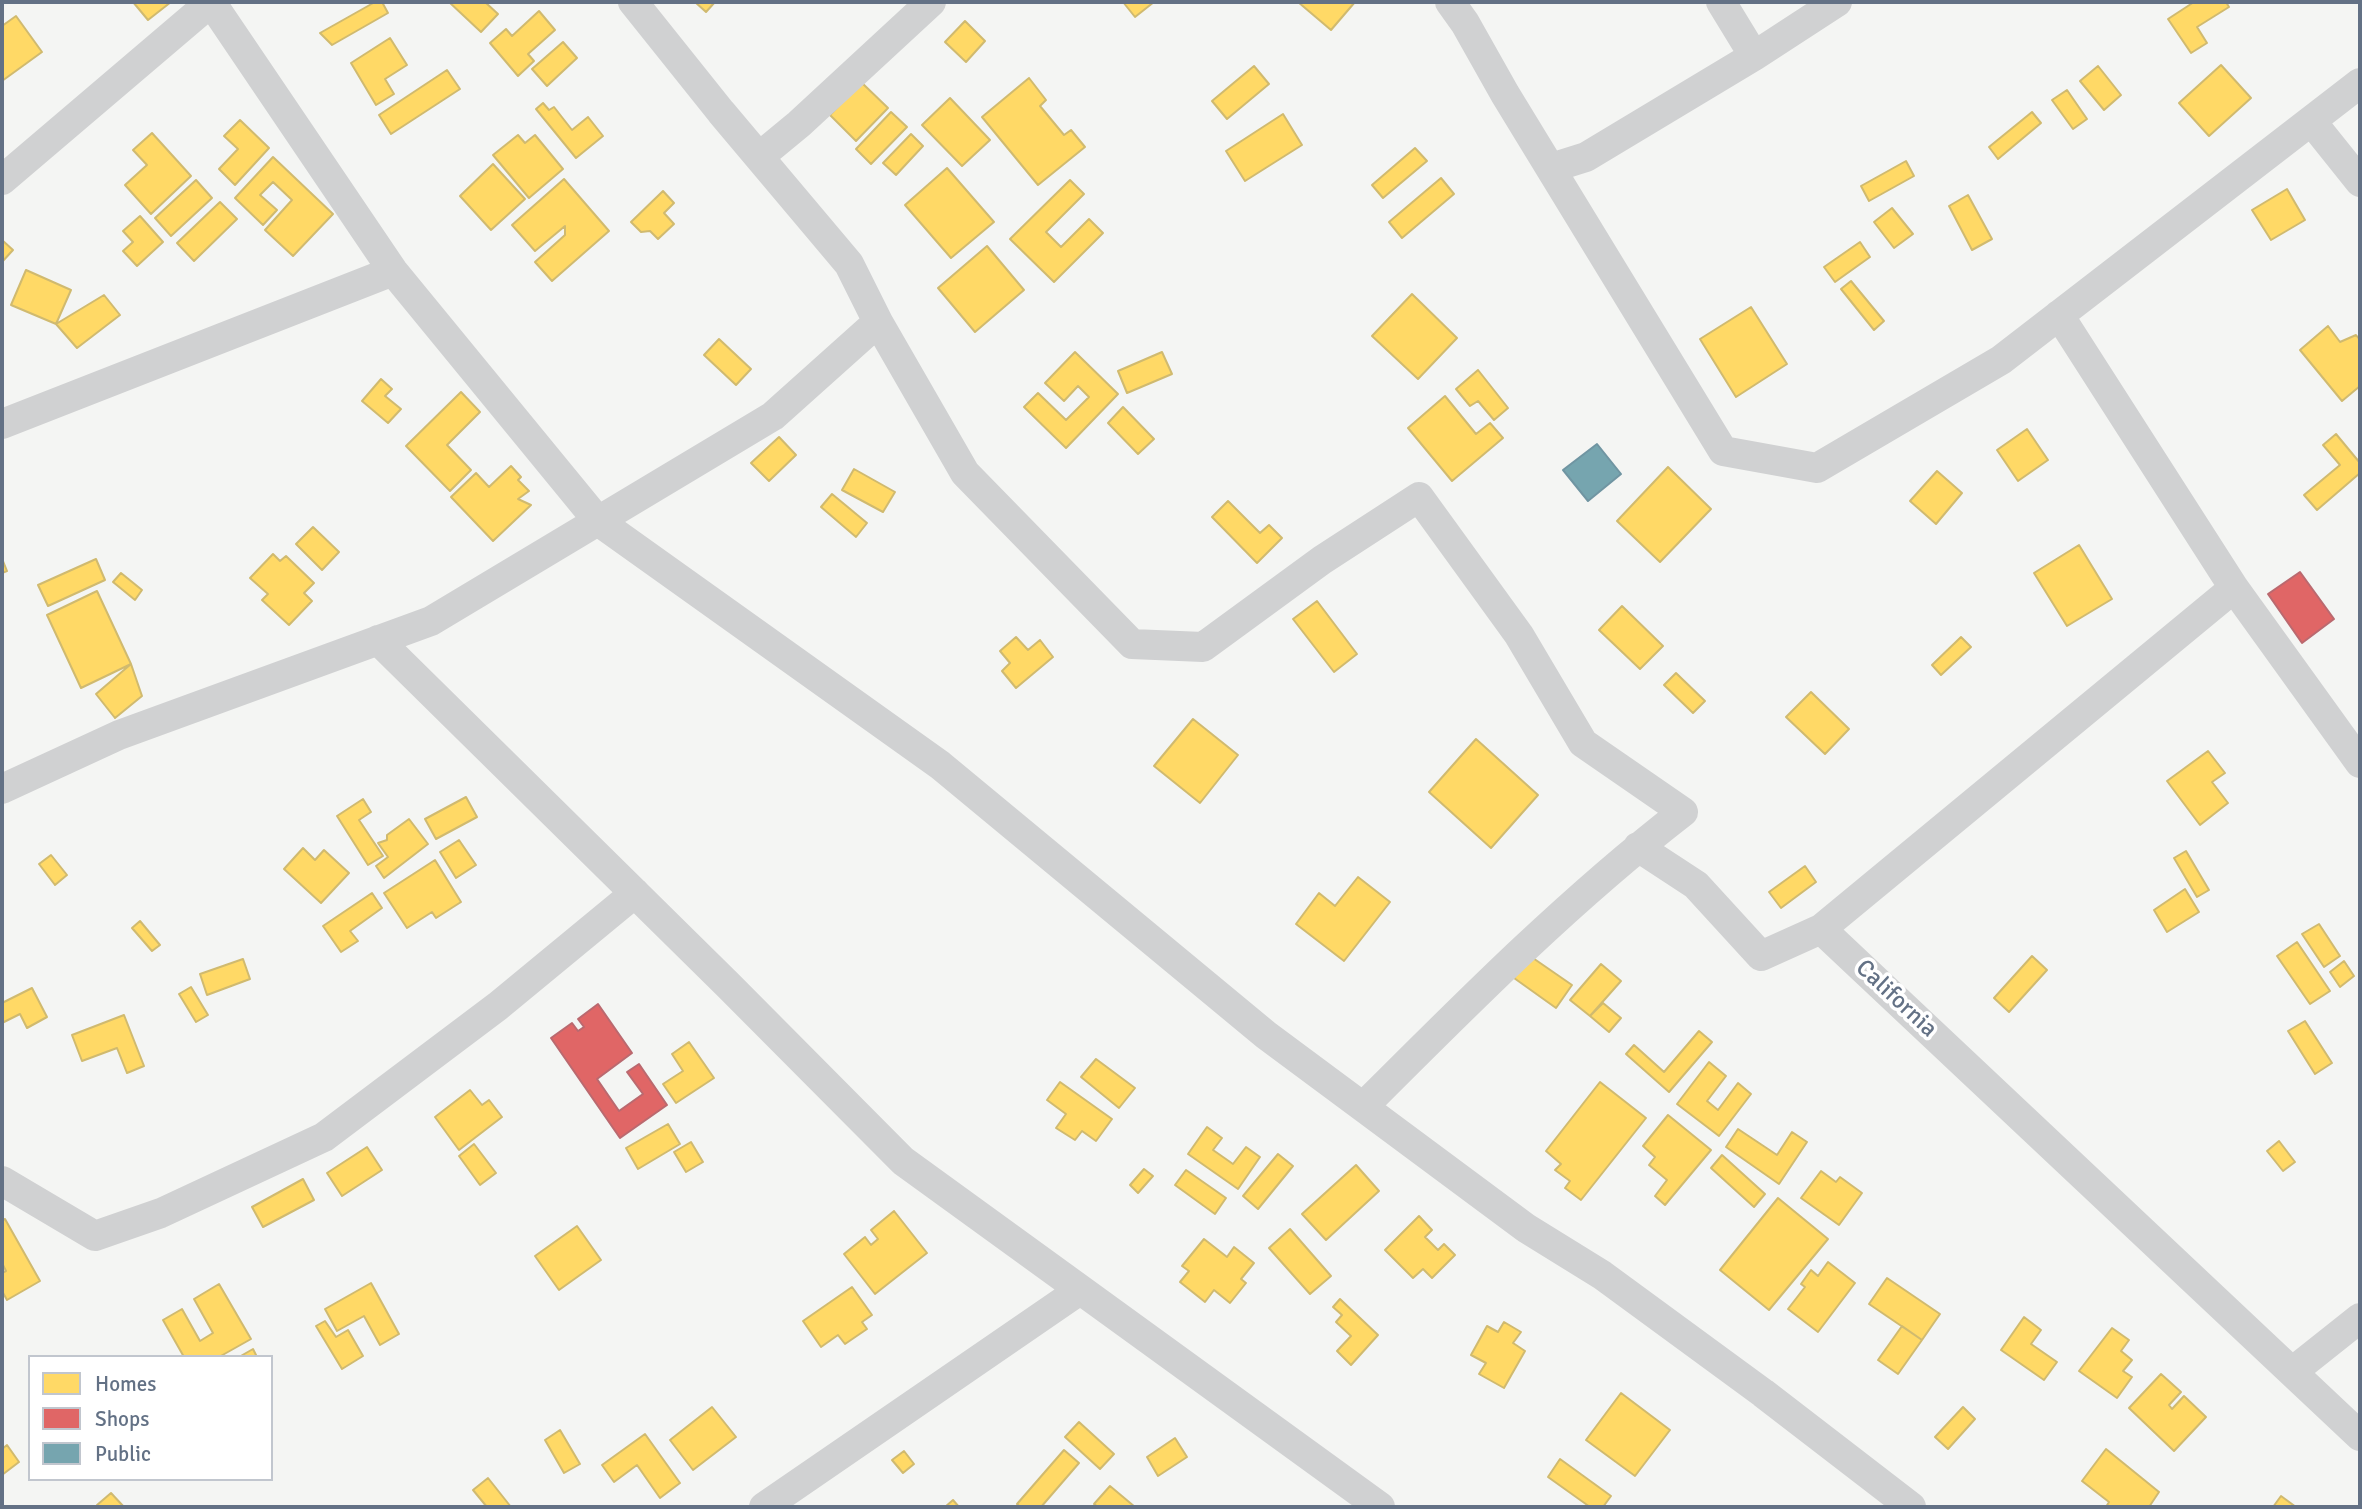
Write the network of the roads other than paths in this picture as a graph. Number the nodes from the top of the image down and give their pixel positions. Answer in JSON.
{"nodes":[{"id":1,"x":211,"y":2,"type":"edge"},
{"id":2,"x":633,"y":2,"type":"edge"},
{"id":3,"x":931,"y":2,"type":"edge"},
{"id":4,"x":1450,"y":2,"type":"edge"},
{"id":5,"x":1721,"y":2,"type":"edge"},
{"id":6,"x":1837,"y":2,"type":"edge"},
{"id":7,"x":1754,"y":56,"type":"junction"},
{"id":8,"x":2360,"y":83,"type":"edge"},
{"id":9,"x":2312,"y":122,"type":"junction"},
{"id":10,"x":759,"y":157,"type":"junction"},
{"id":11,"x":1551,"y":169,"type":"junction"},
{"id":12,"x":2,"y":180,"type":"edge"},
{"id":13,"x":2360,"y":182,"type":"edge"},
{"id":14,"x":393,"y":271,"type":"junction"},
{"id":15,"x":2059,"y":315,"type":"junction"},
{"id":16,"x":878,"y":322,"type":"junction"},
{"id":17,"x":2,"y":424,"type":"edge"},
{"id":18,"x":598,"y":522,"type":"junction"},
{"id":19,"x":2234,"y":588,"type":"junction"},
{"id":20,"x":378,"y":640,"type":"junction"},
{"id":21,"x":2360,"y":763,"type":"edge"},
{"id":22,"x":2,"y":789,"type":"edge"},
{"id":23,"x":1637,"y":847,"type":"junction"},
{"id":24,"x":635,"y":892,"type":"junction"},
{"id":25,"x":1821,"y":929,"type":"junction"},
{"id":26,"x":1363,"y":1107,"type":"junction"},
{"id":27,"x":2,"y":1181,"type":"edge"},
{"id":28,"x":1080,"y":1290,"type":"junction"},
{"id":29,"x":2360,"y":1318,"type":"edge"},
{"id":30,"x":2292,"y":1372,"type":"junction"},
{"id":31,"x":2360,"y":1436,"type":"edge"},
{"id":32,"x":1367,"y":1504,"type":"edge"},
{"id":33,"x":764,"y":1507,"type":"edge"},
{"id":34,"x":1911,"y":1507,"type":"edge"}],
"edges":[{"from":1,"to":12,"type":"street"},
{"from":1,"to":14,"type":"street"},
{"from":2,"to":10,"type":"street"},
{"from":3,"to":10,"type":"street"},
{"from":4,"to":11,"type":"street"},
{"from":5,"to":7,"type":"street"},
{"from":6,"to":7,"type":"street"},
{"from":7,"to":11,"type":"street"},
{"from":8,"to":9,"type":"street"},
{"from":9,"to":13,"type":"street"},
{"from":9,"to":15,"type":"street"},
{"from":10,"to":16,"type":"street"},
{"from":11,"to":15,"type":"street"},
{"from":14,"to":17,"type":"street"},
{"from":14,"to":18,"type":"street"},
{"from":15,"to":19,"type":"street"},
{"from":16,"to":18,"type":"street"},
{"from":16,"to":23,"type":"street"},
{"from":18,"to":20,"type":"street"},
{"from":18,"to":26,"type":"street"},
{"from":19,"to":21,"type":"street"},
{"from":19,"to":25,"type":"street"},
{"from":20,"to":22,"type":"street"},
{"from":20,"to":24,"type":"street"},
{"from":23,"to":25,"type":"street"},
{"from":23,"to":26,"type":"street"},
{"from":24,"to":27,"type":"street"},
{"from":24,"to":28,"type":"street"},
{"from":25,"to":30,"type":"street","name":"California"},
{"from":26,"to":34,"type":"street"},
{"from":28,"to":32,"type":"street"},
{"from":28,"to":33,"type":"street"},
{"from":29,"to":30,"type":"street"},
{"from":30,"to":31,"type":"street","name":"California"}]}
